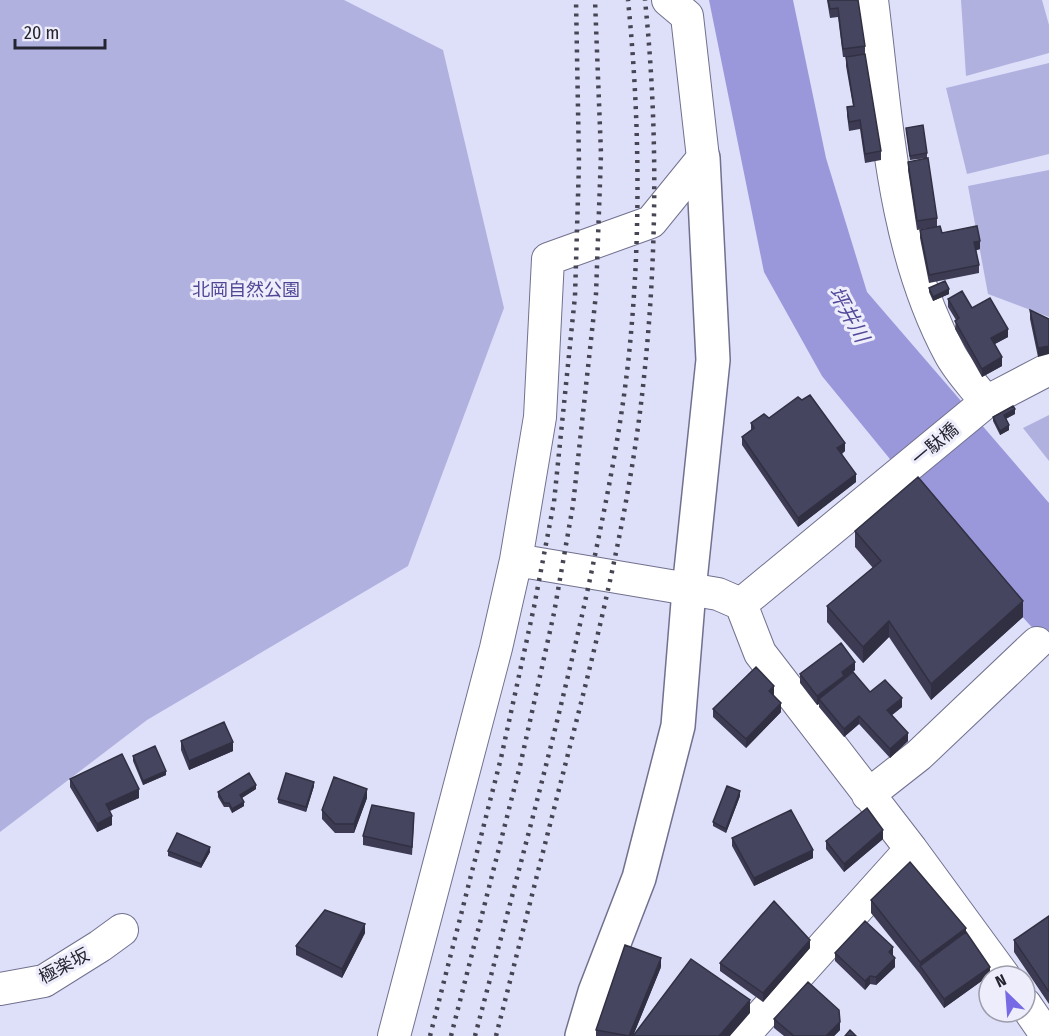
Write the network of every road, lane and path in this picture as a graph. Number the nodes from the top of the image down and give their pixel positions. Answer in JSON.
{"nodes":[{"id":1,"x":668,"y":0,"type":"edge"},
{"id":2,"x":872,"y":0,"type":"edge"},
{"id":3,"x":703,"y":158,"type":"junction"},
{"id":4,"x":1049,"y":369,"type":"edge"},
{"id":5,"x":986,"y":402,"type":"junction"},
{"id":6,"x":516,"y":560,"type":"junction"},
{"id":7,"x":689,"y":590,"type":"junction"},
{"id":8,"x":741,"y":604,"type":"junction"},
{"id":9,"x":1037,"y":643,"type":"dead end"},
{"id":10,"x":868,"y":795,"type":"junction"},
{"id":11,"x":911,"y":849,"type":"junction"},
{"id":12,"x":122,"y":930,"type":"dead end"},
{"id":13,"x":995,"y":964,"type":"edge"},
{"id":14,"x":0,"y":989,"type":"edge"},
{"id":15,"x":1037,"y":1022,"type":"edge"},
{"id":16,"x":394,"y":1036,"type":"edge"},
{"id":17,"x":582,"y":1036,"type":"edge"},
{"id":18,"x":743,"y":1036,"type":"edge"},
{"id":19,"x":1047,"y":1036,"type":"edge"}],
"edges":[{"from":1,"to":3,"type":"street"},
{"from":2,"to":5,"type":"street"},
{"from":3,"to":6,"type":"street"},
{"from":3,"to":7,"type":"street"},
{"from":4,"to":5,"type":"street","name":"一駄橋"},
{"from":5,"to":8,"type":"street","name":"一駄橋"},
{"from":6,"to":7,"type":"street"},
{"from":6,"to":16,"type":"street"},
{"from":7,"to":8,"type":"street"},
{"from":7,"to":17,"type":"street"},
{"from":8,"to":10,"type":"street"},
{"from":9,"to":10,"type":"street"},
{"from":10,"to":11,"type":"street"},
{"from":11,"to":13,"type":"street"},
{"from":11,"to":18,"type":"street"},
{"from":12,"to":14,"type":"street","name":"極楽坂"},
{"from":15,"to":19,"type":"street"}]}
